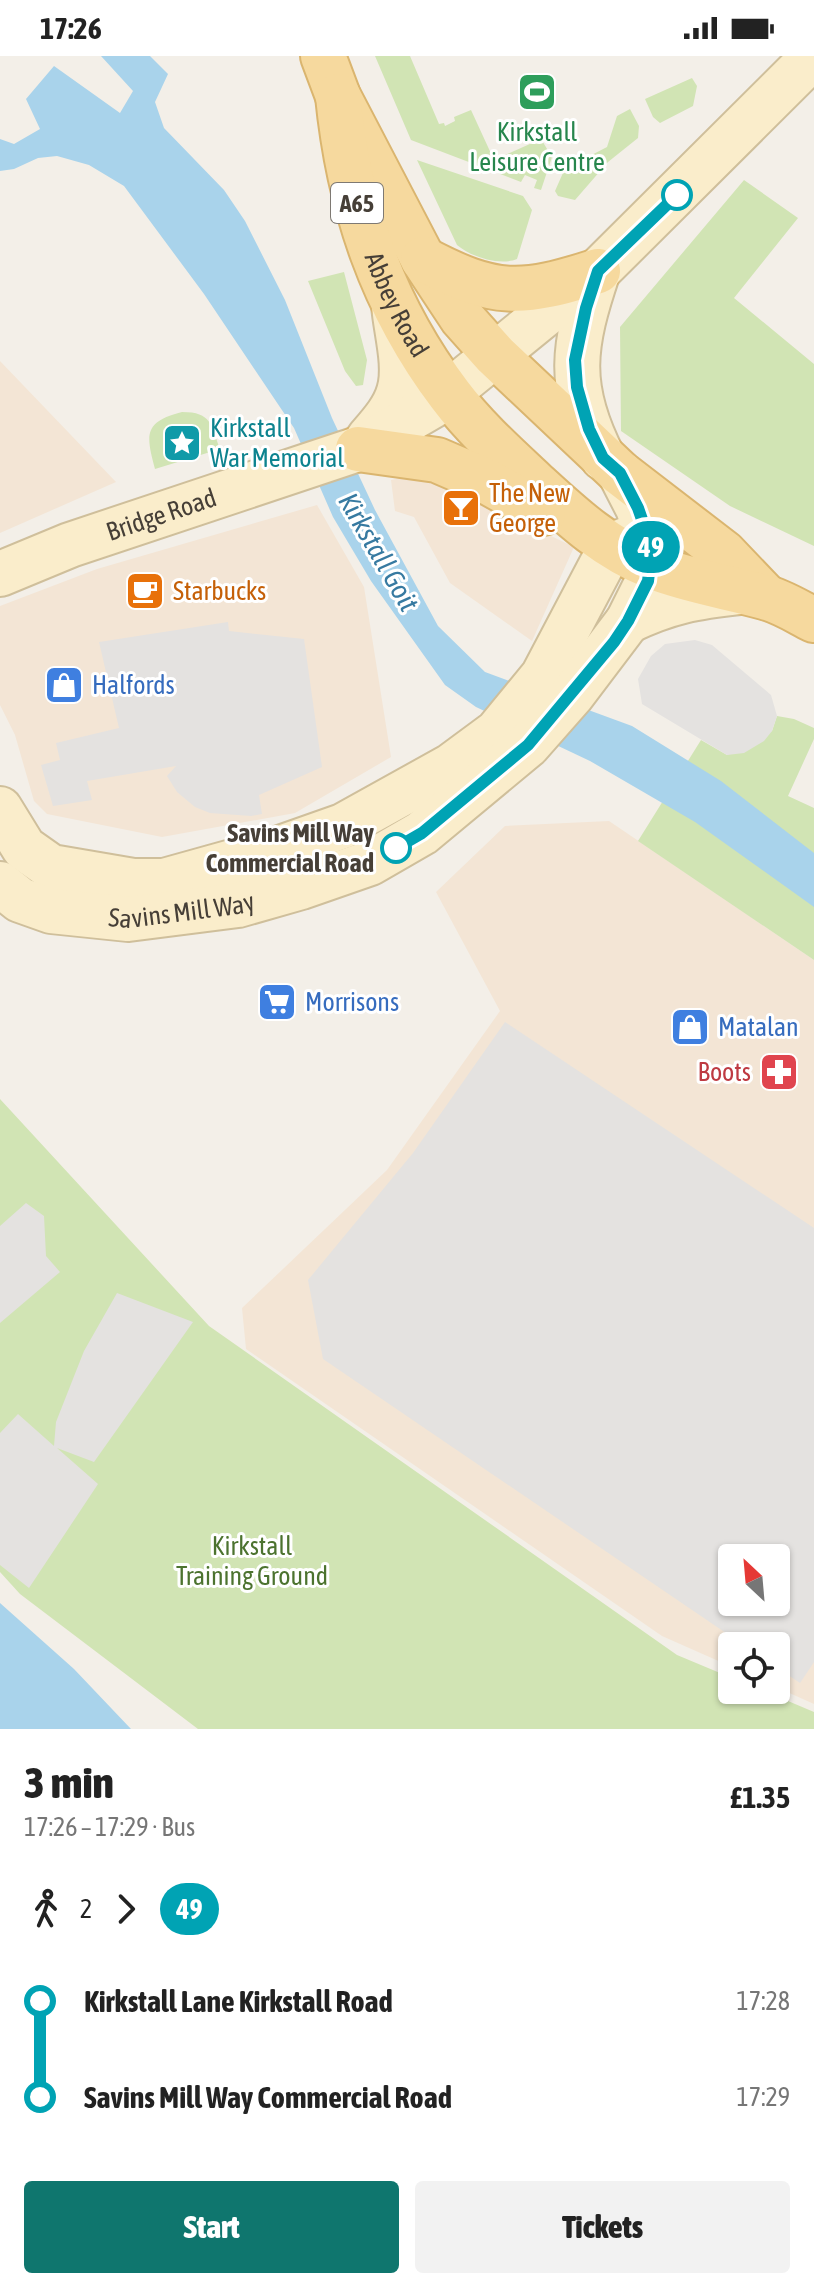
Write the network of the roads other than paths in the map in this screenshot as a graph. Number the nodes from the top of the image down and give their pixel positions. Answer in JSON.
{"nodes":[{"id":1,"x":323,"y":56,"type":"edge"},
{"id":2,"x":814,"y":56,"type":"edge"},
{"id":3,"x":338,"y":96,"type":"junction"},
{"id":4,"x":423,"y":259,"type":"junction"},
{"id":5,"x":598,"y":271,"type":"junction"},
{"id":6,"x":394,"y":305,"type":"junction"},
{"id":7,"x":495,"y":355,"type":"junction"},
{"id":8,"x":455,"y":401,"type":"junction"},
{"id":9,"x":358,"y":449,"type":"junction"},
{"id":10,"x":612,"y":466,"type":"junction"},
{"id":11,"x":616,"y":545,"type":"junction"},
{"id":12,"x":724,"y":553,"type":"junction"},
{"id":13,"x":0,"y":574,"type":"edge"},
{"id":14,"x":754,"y":595,"type":"junction"},
{"id":15,"x":814,"y":620,"type":"edge"},
{"id":16,"x":628,"y":621,"type":"junction"},
{"id":17,"x":558,"y":686,"type":"junction"},
{"id":18,"x":0,"y":809,"type":"edge"},
{"id":19,"x":0,"y":884,"type":"edge"},
{"id":20,"x":130,"y":900,"type":"junction"}],
"edges":[{"from":1,"to":3,"type":"main road","name":"Abbey Road","number":"A65"},
{"from":2,"to":5,"type":"main road","name":"Bridge Road"},
{"from":3,"to":4,"type":"main road","name":"Abbey Road","number":"A65"},
{"from":3,"to":6,"type":"main road","name":"Abbey Road","number":"A65"},
{"from":4,"to":5,"type":"main road"},
{"from":4,"to":7,"type":"main road","name":"Abbey Road","number":"A65"},
{"from":5,"to":7,"type":"main road","name":"Bridge Road"},
{"from":5,"to":10,"type":"main road"},
{"from":6,"to":8,"type":"main road","name":"Abbey Road","number":"A65"},
{"from":6,"to":9,"type":"main road"},
{"from":7,"to":8,"type":"main road","name":"Bridge Road"},
{"from":7,"to":10,"type":"main road","number":"A65"},
{"from":8,"to":9,"type":"main road","name":"Bridge Road"},
{"from":8,"to":11,"type":"main road","number":"A65"},
{"from":9,"to":11,"type":"main road"},
{"from":9,"to":13,"type":"main road","name":"Bridge Road"},
{"from":10,"to":11,"type":"main road"},
{"from":10,"to":12,"type":"main road","number":"A65"},
{"from":11,"to":12,"type":"main road"},
{"from":11,"to":14,"type":"main road","number":"A65"},
{"from":11,"to":16,"type":"main road","name":"Savins Mill Way"},
{"from":11,"to":17,"type":"main road","name":"Savins Mill Way"},
{"from":12,"to":14,"type":"main road","number":"A65"},
{"from":14,"to":15,"type":"main road","number":"A65"},
{"from":14,"to":16,"type":"main road"},
{"from":16,"to":17,"type":"main road","name":"Savins Mill Way"},
{"from":17,"to":20,"type":"main road","name":"Savins Mill Way"},
{"from":18,"to":20,"type":"main road","name":"Savins Mill Way"},
{"from":19,"to":20,"type":"main road","name":"Savins Mill Way"}]}
